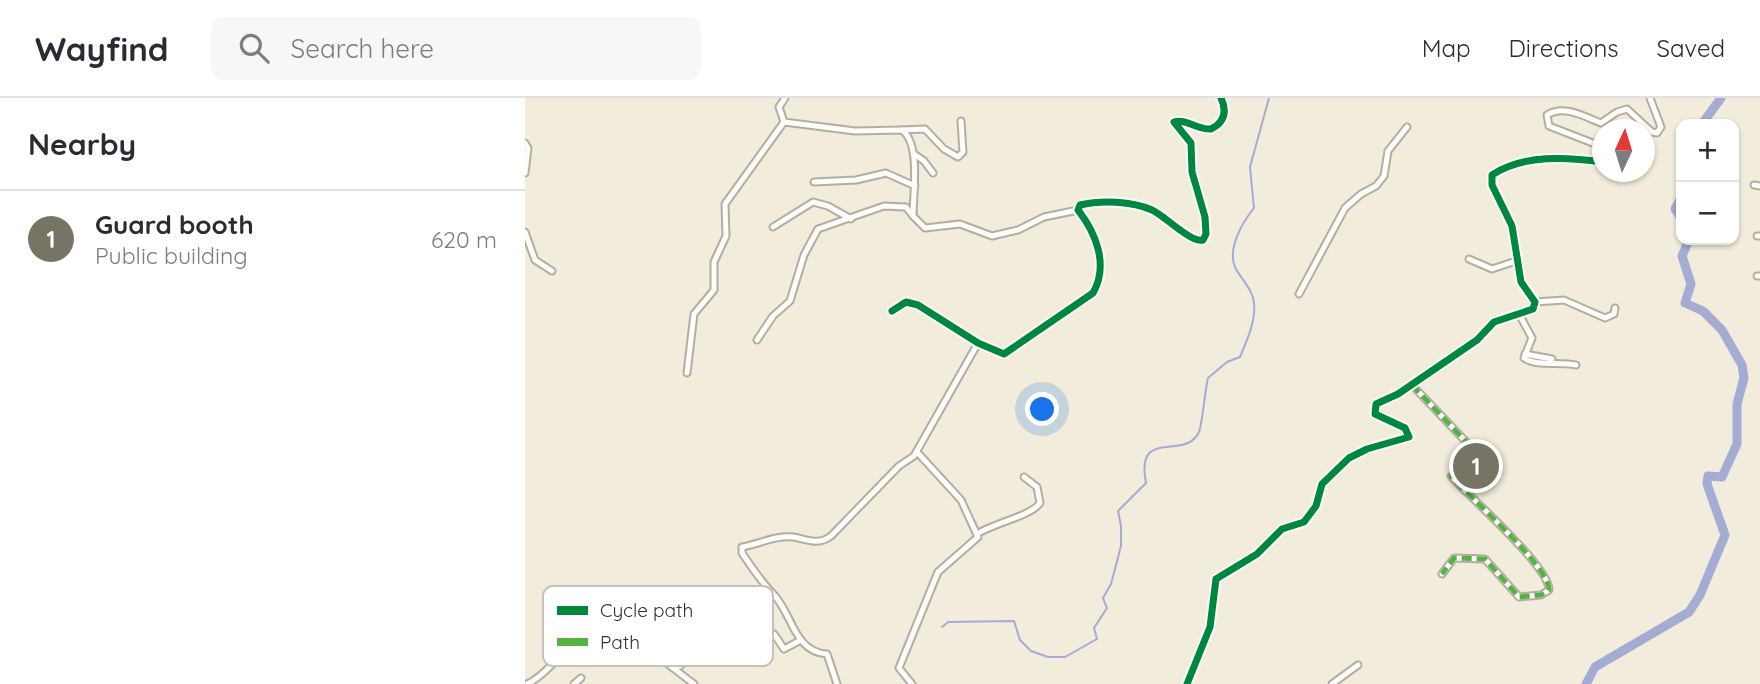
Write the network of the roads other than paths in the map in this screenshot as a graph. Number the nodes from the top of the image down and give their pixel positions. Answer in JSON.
{"nodes":[{"id":1,"x":785,"y":98,"type":"edge"},
{"id":2,"x":1221,"y":98,"type":"edge"},
{"id":3,"x":1650,"y":98,"type":"edge"},
{"id":4,"x":1592,"y":119,"type":"edge"},
{"id":5,"x":1607,"y":119,"type":"edge"},
{"id":6,"x":1638,"y":119,"type":"edge"},
{"id":7,"x":961,"y":121,"type":"dead end"},
{"id":8,"x":784,"y":122,"type":"junction"},
{"id":9,"x":1407,"y":127,"type":"dead end"},
{"id":10,"x":902,"y":130,"type":"junction"},
{"id":11,"x":1655,"y":133,"type":"edge"},
{"id":12,"x":525,"y":143,"type":"edge"},
{"id":13,"x":1592,"y":143,"type":"edge"},
{"id":14,"x":914,"y":154,"type":"junction"},
{"id":15,"x":1592,"y":161,"type":"edge"},
{"id":16,"x":525,"y":173,"type":"edge"},
{"id":17,"x":933,"y":173,"type":"dead end"},
{"id":18,"x":814,"y":182,"type":"dead end"},
{"id":19,"x":915,"y":186,"type":"junction"},
{"id":20,"x":1078,"y":210,"type":"junction"},
{"id":21,"x":913,"y":216,"type":"junction"},
{"id":22,"x":851,"y":219,"type":"junction"},
{"id":23,"x":773,"y":227,"type":"dead end"},
{"id":24,"x":525,"y":232,"type":"edge"},
{"id":25,"x":1469,"y":259,"type":"dead end"},
{"id":26,"x":1516,"y":261,"type":"junction"},
{"id":27,"x":552,"y":271,"type":"dead end"},
{"id":28,"x":1299,"y":294,"type":"dead end"},
{"id":29,"x":1535,"y":302,"type":"junction"},
{"id":30,"x":1615,"y":308,"type":"dead end"},
{"id":31,"x":893,"y":311,"type":"dead end"},
{"id":32,"x":1519,"y":314,"type":"junction"},
{"id":33,"x":757,"y":340,"type":"dead end"},
{"id":34,"x":978,"y":343,"type":"junction"},
{"id":35,"x":1525,"y":354,"type":"junction"},
{"id":36,"x":1555,"y":359,"type":"dead end"},
{"id":37,"x":1576,"y":365,"type":"dead end"},
{"id":38,"x":687,"y":373,"type":"dead end"},
{"id":39,"x":1412,"y":385,"type":"junction"},
{"id":40,"x":917,"y":452,"type":"junction"},
{"id":41,"x":1024,"y":477,"type":"dead end"},
{"id":42,"x":977,"y":534,"type":"junction"},
{"id":43,"x":1442,"y":574,"type":"dead end"},
{"id":44,"x":767,"y":586,"type":"edge"},
{"id":45,"x":773,"y":594,"type":"edge"},
{"id":46,"x":773,"y":634,"type":"edge"},
{"id":47,"x":801,"y":640,"type":"junction"},
{"id":48,"x":1358,"y":664,"type":"dead end"},
{"id":49,"x":553,"y":666,"type":"edge"},
{"id":50,"x":670,"y":666,"type":"edge"},
{"id":51,"x":680,"y":666,"type":"edge"},
{"id":52,"x":673,"y":668,"type":"junction"},
{"id":53,"x":581,"y":678,"type":"dead end"},
{"id":54,"x":527,"y":684,"type":"edge"},
{"id":55,"x":574,"y":684,"type":"edge"},
{"id":56,"x":694,"y":684,"type":"edge"},
{"id":57,"x":837,"y":684,"type":"edge"},
{"id":58,"x":912,"y":684,"type":"edge"},
{"id":59,"x":1187,"y":684,"type":"edge"},
{"id":60,"x":1332,"y":684,"type":"edge"}],
"edges":[{"from":1,"to":8,"type":"street"},
{"from":2,"to":20,"type":"street"},
{"from":3,"to":11,"type":"street"},
{"from":4,"to":13,"type":"street"},
{"from":5,"to":6,"type":"street"},
{"from":7,"to":10,"type":"street"},
{"from":8,"to":10,"type":"street"},
{"from":8,"to":38,"type":"street"},
{"from":9,"to":28,"type":"street"},
{"from":10,"to":14,"type":"street"},
{"from":12,"to":16,"type":"street"},
{"from":14,"to":17,"type":"street"},
{"from":14,"to":19,"type":"street"},
{"from":15,"to":26,"type":"street"},
{"from":18,"to":19,"type":"street"},
{"from":19,"to":21,"type":"street"},
{"from":20,"to":21,"type":"street"},
{"from":20,"to":34,"type":"street"},
{"from":21,"to":22,"type":"street"},
{"from":22,"to":23,"type":"street"},
{"from":22,"to":33,"type":"street"},
{"from":24,"to":27,"type":"street"},
{"from":25,"to":26,"type":"street"},
{"from":26,"to":29,"type":"street"},
{"from":29,"to":30,"type":"street"},
{"from":29,"to":32,"type":"street"},
{"from":31,"to":34,"type":"street"},
{"from":32,"to":35,"type":"street"},
{"from":32,"to":39,"type":"street"},
{"from":34,"to":40,"type":"street"},
{"from":35,"to":36,"type":"street"},
{"from":35,"to":37,"type":"street"},
{"from":39,"to":43,"type":"street"},
{"from":39,"to":59,"type":"street"},
{"from":40,"to":42,"type":"street"},
{"from":40,"to":44,"type":"street"},
{"from":41,"to":42,"type":"street"},
{"from":42,"to":58,"type":"street"},
{"from":45,"to":47,"type":"street"},
{"from":46,"to":47,"type":"street"},
{"from":47,"to":57,"type":"street"},
{"from":48,"to":60,"type":"street"},
{"from":49,"to":54,"type":"street"},
{"from":50,"to":52,"type":"street"},
{"from":51,"to":52,"type":"street"},
{"from":52,"to":56,"type":"street"},
{"from":53,"to":55,"type":"street"}]}
